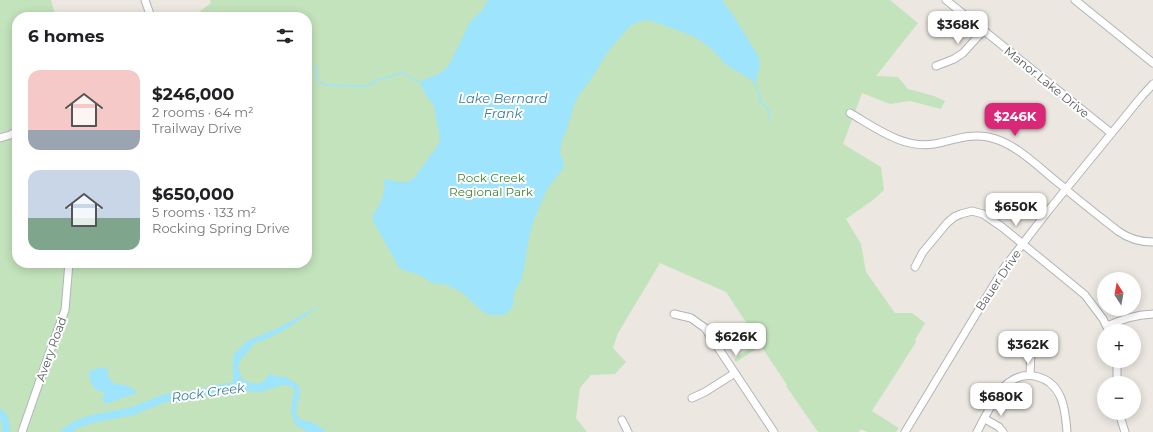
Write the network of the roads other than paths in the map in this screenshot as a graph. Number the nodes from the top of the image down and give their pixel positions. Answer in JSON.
{"nodes":[{"id":1,"x":145,"y":0,"type":"edge"},
{"id":2,"x":946,"y":0,"type":"edge"},
{"id":3,"x":1075,"y":0,"type":"edge"},
{"id":4,"x":149,"y":12,"type":"edge"},
{"id":5,"x":983,"y":31,"type":"junction"},
{"id":6,"x":1153,"y":63,"type":"edge"},
{"id":7,"x":936,"y":66,"type":"dead end"},
{"id":8,"x":1153,"y":84,"type":"edge"},
{"id":9,"x":850,"y":113,"type":"dead end"},
{"id":10,"x":1111,"y":133,"type":"junction"},
{"id":11,"x":12,"y":134,"type":"edge"},
{"id":12,"x":0,"y":138,"type":"edge"},
{"id":13,"x":1066,"y":190,"type":"junction"},
{"id":14,"x":1153,"y":242,"type":"edge"},
{"id":15,"x":1023,"y":244,"type":"junction"},
{"id":16,"x":915,"y":267,"type":"dead end"},
{"id":17,"x":69,"y":268,"type":"edge"},
{"id":18,"x":674,"y":314,"type":"dead end"},
{"id":19,"x":1153,"y":314,"type":"edge"},
{"id":20,"x":1106,"y":324,"type":"edge"},
{"id":21,"x":1116,"y":324,"type":"edge"},
{"id":22,"x":1037,"y":340,"type":"dead end"},
{"id":23,"x":735,"y":373,"type":"junction"},
{"id":24,"x":1030,"y":374,"type":"junction"},
{"id":25,"x":692,"y":398,"type":"dead end"},
{"id":26,"x":984,"y":419,"type":"junction"},
{"id":27,"x":622,"y":420,"type":"dead end"},
{"id":28,"x":1121,"y":420,"type":"edge"},
{"id":29,"x":22,"y":432,"type":"edge"},
{"id":30,"x":628,"y":432,"type":"edge"},
{"id":31,"x":774,"y":432,"type":"edge"},
{"id":32,"x":905,"y":432,"type":"edge"},
{"id":33,"x":976,"y":432,"type":"edge"},
{"id":34,"x":1003,"y":432,"type":"edge"},
{"id":35,"x":1067,"y":432,"type":"edge"},
{"id":36,"x":1125,"y":432,"type":"edge"}],
"edges":[{"from":1,"to":4,"type":"street"},
{"from":2,"to":5,"type":"street","name":"Manor Lake Drive"},
{"from":3,"to":6,"type":"street"},
{"from":5,"to":7,"type":"street"},
{"from":5,"to":10,"type":"street","name":"Manor Lake Drive"},
{"from":8,"to":10,"type":"street","name":"Bauer Drive"},
{"from":9,"to":13,"type":"street"},
{"from":10,"to":13,"type":"street","name":"Bauer Drive"},
{"from":11,"to":12,"type":"street"},
{"from":13,"to":14,"type":"street"},
{"from":13,"to":15,"type":"street","name":"Bauer Drive"},
{"from":15,"to":16,"type":"street"},
{"from":15,"to":20,"type":"street"},
{"from":15,"to":32,"type":"street","name":"Bauer Drive"},
{"from":17,"to":29,"type":"street","name":"Avery Road"},
{"from":18,"to":23,"type":"street"},
{"from":19,"to":21,"type":"street"},
{"from":22,"to":24,"type":"street"},
{"from":23,"to":25,"type":"street"},
{"from":23,"to":31,"type":"street"},
{"from":24,"to":26,"type":"street"},
{"from":24,"to":35,"type":"street"},
{"from":26,"to":33,"type":"street"},
{"from":26,"to":34,"type":"street"},
{"from":27,"to":30,"type":"street"},
{"from":28,"to":36,"type":"street"}]}
